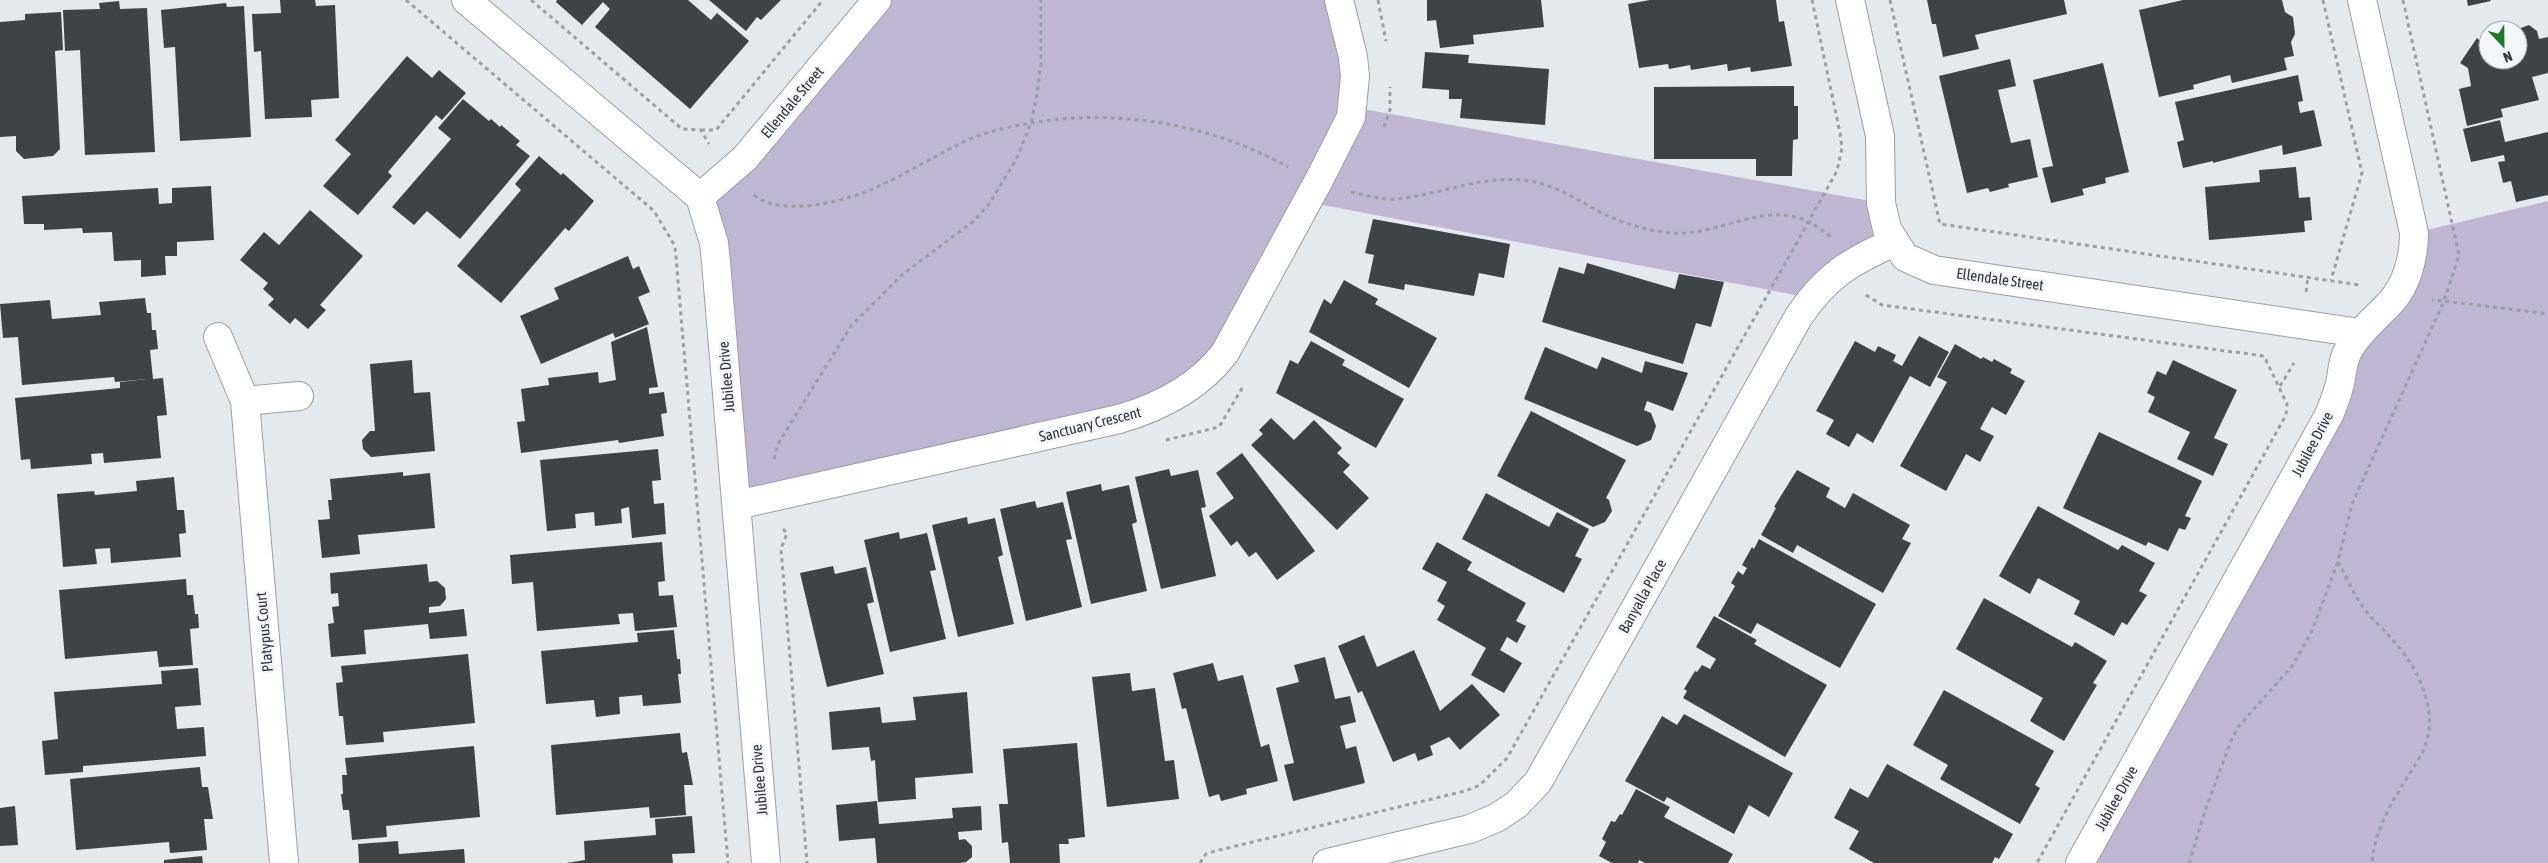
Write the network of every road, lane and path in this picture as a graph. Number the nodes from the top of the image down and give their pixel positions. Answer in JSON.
{"nodes":[{"id":1,"x":406,"y":0,"type":"edge"},
{"id":2,"x":466,"y":0,"type":"edge"},
{"id":3,"x":531,"y":0,"type":"edge"},
{"id":4,"x":823,"y":0,"type":"edge"},
{"id":5,"x":877,"y":0,"type":"edge"},
{"id":6,"x":1042,"y":0,"type":"edge"},
{"id":7,"x":1338,"y":0,"type":"edge"},
{"id":8,"x":1378,"y":0,"type":"edge"},
{"id":9,"x":1812,"y":0,"type":"edge"},
{"id":10,"x":1850,"y":0,"type":"edge"},
{"id":11,"x":1890,"y":0,"type":"edge"},
{"id":12,"x":2323,"y":0,"type":"edge"},
{"id":13,"x":2362,"y":0,"type":"edge"},
{"id":14,"x":2402,"y":0,"type":"edge"},
{"id":15,"x":1387,"y":45,"type":"dead end"},
{"id":16,"x":1390,"y":85,"type":"dead end"},
{"id":17,"x":1031,"y":122,"type":"junction"},
{"id":18,"x":701,"y":130,"type":"junction"},
{"id":19,"x":1381,"y":133,"type":"dead end"},
{"id":20,"x":711,"y":147,"type":"dead end"},
{"id":21,"x":1292,"y":169,"type":"dead end"},
{"id":22,"x":1355,"y":184,"type":"dead end"},
{"id":23,"x":1350,"y":192,"type":"junction"},
{"id":24,"x":752,"y":193,"type":"dead end"},
{"id":25,"x":700,"y":197,"type":"junction"},
{"id":26,"x":1346,"y":200,"type":"dead end"},
{"id":27,"x":1808,"y":221,"type":"junction"},
{"id":28,"x":1834,"y":239,"type":"dead end"},
{"id":29,"x":1894,"y":242,"type":"junction"},
{"id":30,"x":2308,"y":277,"type":"junction"},
{"id":31,"x":2331,"y":280,"type":"junction"},
{"id":32,"x":2364,"y":286,"type":"dead end"},
{"id":33,"x":1866,"y":295,"type":"dead end"},
{"id":34,"x":2306,"y":299,"type":"dead end"},
{"id":35,"x":2444,"y":301,"type":"junction"},
{"id":36,"x":2548,"y":314,"type":"edge"},
{"id":37,"x":2360,"y":333,"type":"junction"},
{"id":38,"x":218,"y":337,"type":"dead end"},
{"id":39,"x":2294,"y":363,"type":"dead end"},
{"id":40,"x":1246,"y":380,"type":"dead end"},
{"id":41,"x":2280,"y":387,"type":"junction"},
{"id":42,"x":298,"y":396,"type":"dead end"},
{"id":43,"x":245,"y":401,"type":"junction"},
{"id":44,"x":1160,"y":441,"type":"dead end"},
{"id":45,"x":774,"y":459,"type":"dead end"},
{"id":46,"x":737,"y":505,"type":"junction"},
{"id":47,"x":781,"y":526,"type":"dead end"},
{"id":48,"x":792,"y":529,"type":"dead end"},
{"id":49,"x":787,"y":533,"type":"junction"},
{"id":50,"x":2338,"y":561,"type":"junction"},
{"id":51,"x":284,"y":863,"type":"edge"},
{"id":52,"x":728,"y":863,"type":"edge"},
{"id":53,"x":766,"y":863,"type":"edge"},
{"id":54,"x":807,"y":863,"type":"edge"},
{"id":55,"x":1200,"y":863,"type":"edge"},
{"id":56,"x":1327,"y":863,"type":"edge"},
{"id":57,"x":2037,"y":863,"type":"edge"},
{"id":58,"x":2080,"y":863,"type":"edge"},
{"id":59,"x":2189,"y":863,"type":"edge"},
{"id":60,"x":2372,"y":863,"type":"edge"}],
"edges":[{"from":1,"to":52,"type":"path"},
{"from":2,"to":25,"type":"street"},
{"from":3,"to":18,"type":"path"},
{"from":4,"to":18,"type":"path"},
{"from":5,"to":25,"type":"street","name":"Ellendale Street"},
{"from":6,"to":17,"type":"path"},
{"from":7,"to":46,"type":"street","name":"Sanctuary Crescent"},
{"from":8,"to":15,"type":"path"},
{"from":9,"to":27,"type":"path"},
{"from":10,"to":29,"type":"street","name":"Ellendale Street"},
{"from":11,"to":30,"type":"path"},
{"from":12,"to":31,"type":"path"},
{"from":13,"to":37,"type":"street","name":"Jubilee Drive"},
{"from":14,"to":35,"type":"path"},
{"from":16,"to":19,"type":"path"},
{"from":17,"to":21,"type":"path"},
{"from":17,"to":24,"type":"path"},
{"from":17,"to":45,"type":"path"},
{"from":18,"to":20,"type":"path"},
{"from":22,"to":23,"type":"path"},
{"from":23,"to":26,"type":"path"},
{"from":23,"to":27,"type":"path"},
{"from":25,"to":46,"type":"street","name":"Jubilee Drive"},
{"from":27,"to":28,"type":"path"},
{"from":27,"to":55,"type":"path"},
{"from":29,"to":37,"type":"street","name":"Ellendale Street"},
{"from":29,"to":56,"type":"street","name":"Banyalla Place"},
{"from":30,"to":31,"type":"path"},
{"from":30,"to":34,"type":"path"},
{"from":31,"to":32,"type":"path"},
{"from":33,"to":41,"type":"path"},
{"from":35,"to":36,"type":"path"},
{"from":35,"to":50,"type":"path"},
{"from":37,"to":58,"type":"street","name":"Jubilee Drive"},
{"from":38,"to":43,"type":"street","name":"Platypus Court"},
{"from":39,"to":41,"type":"path"},
{"from":40,"to":44,"type":"path"},
{"from":41,"to":57,"type":"path"},
{"from":42,"to":43,"type":"street"},
{"from":43,"to":51,"type":"street","name":"Platypus Court"},
{"from":46,"to":53,"type":"street","name":"Jubilee Drive"},
{"from":47,"to":49,"type":"path"},
{"from":48,"to":49,"type":"path"},
{"from":49,"to":54,"type":"path"},
{"from":50,"to":59,"type":"path"},
{"from":50,"to":60,"type":"path"}]}
